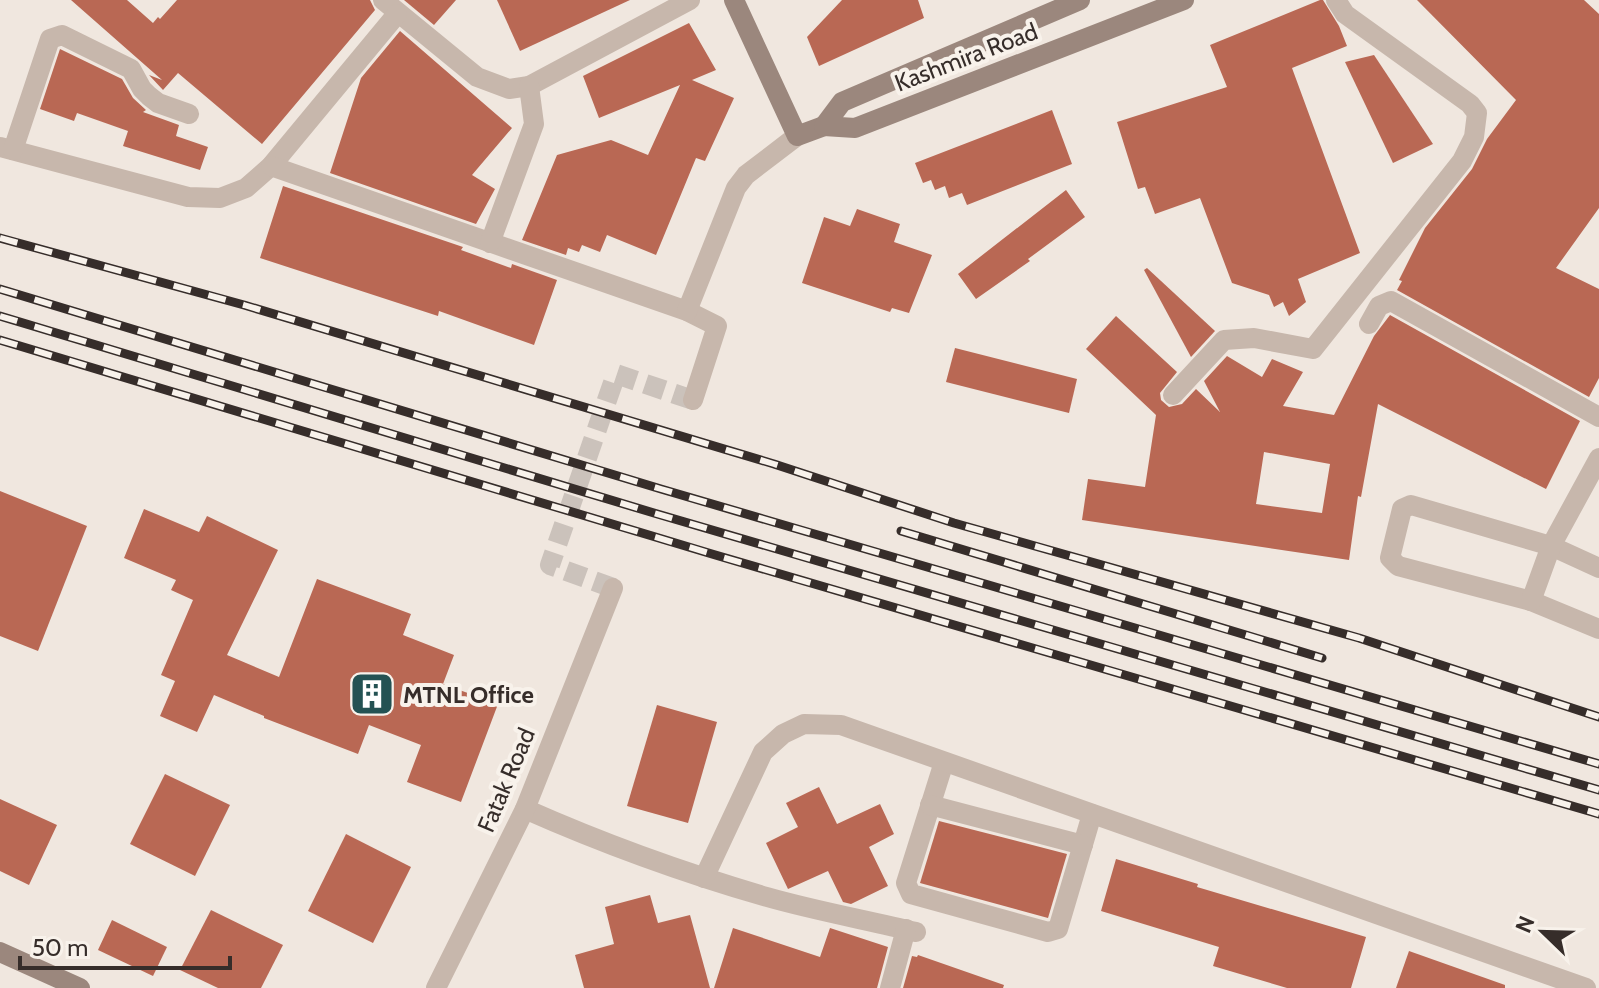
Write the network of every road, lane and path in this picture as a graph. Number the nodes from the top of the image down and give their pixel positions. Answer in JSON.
{"nodes":[{"id":1,"x":690,"y":0,"type":"edge"},
{"id":2,"x":734,"y":0,"type":"edge"},
{"id":3,"x":1080,"y":0,"type":"edge"},
{"id":4,"x":1184,"y":0,"type":"edge"},
{"id":5,"x":1336,"y":0,"type":"edge"},
{"id":6,"x":390,"y":7,"type":"edge"},
{"id":7,"x":529,"y":86,"type":"junction"},
{"id":8,"x":842,"y":102,"type":"junction"},
{"id":9,"x":189,"y":114,"type":"dead end"},
{"id":10,"x":824,"y":126,"type":"junction"},
{"id":11,"x":855,"y":128,"type":"junction"},
{"id":12,"x":797,"y":136,"type":"junction"},
{"id":13,"x":6,"y":149,"type":"edge"},
{"id":14,"x":271,"y":166,"type":"junction"},
{"id":15,"x":490,"y":243,"type":"junction"},
{"id":16,"x":687,"y":311,"type":"junction"},
{"id":17,"x":1369,"y":324,"type":"dead end"},
{"id":18,"x":1173,"y":395,"type":"dead end"},
{"id":19,"x":693,"y":400,"type":"dead end"},
{"id":20,"x":1599,"y":417,"type":"edge"},
{"id":21,"x":1599,"y":458,"type":"edge"},
{"id":22,"x":1551,"y":546,"type":"junction"},
{"id":23,"x":1599,"y":568,"type":"edge"},
{"id":24,"x":613,"y":588,"type":"dead end"},
{"id":25,"x":1531,"y":601,"type":"junction"},
{"id":26,"x":1599,"y":629,"type":"edge"},
{"id":27,"x":944,"y":762,"type":"junction"},
{"id":28,"x":930,"y":805,"type":"junction"},
{"id":29,"x":525,"y":809,"type":"junction"},
{"id":30,"x":1092,"y":814,"type":"junction"},
{"id":31,"x":1083,"y":845,"type":"junction"},
{"id":32,"x":704,"y":878,"type":"junction"},
{"id":33,"x":0,"y":952,"type":"edge"},
{"id":34,"x":80,"y":988,"type":"edge"},
{"id":35,"x":436,"y":988,"type":"edge"},
{"id":36,"x":890,"y":988,"type":"edge"},
{"id":37,"x":1586,"y":988,"type":"edge"}],
"edges":[{"from":1,"to":7,"type":"street"},
{"from":2,"to":12,"type":"main road"},
{"from":3,"to":8,"type":"main road","name":"Kashmira Road"},
{"from":4,"to":11,"type":"main road","name":"Kashmira Road"},
{"from":5,"to":18,"type":"street"},
{"from":6,"to":7,"type":"street"},
{"from":6,"to":14,"type":"street"},
{"from":7,"to":15,"type":"street"},
{"from":8,"to":10,"type":"main road"},
{"from":8,"to":11,"type":"main road"},
{"from":9,"to":13,"type":"street"},
{"from":10,"to":11,"type":"main road"},
{"from":10,"to":12,"type":"main road"},
{"from":12,"to":16,"type":"street"},
{"from":13,"to":14,"type":"street"},
{"from":14,"to":15,"type":"street"},
{"from":15,"to":16,"type":"street"},
{"from":16,"to":19,"type":"street"},
{"from":17,"to":20,"type":"street"},
{"from":21,"to":22,"type":"street"},
{"from":22,"to":23,"type":"street"},
{"from":22,"to":25,"type":"street"},
{"from":22,"to":25,"type":"street"},
{"from":24,"to":29,"type":"street","name":"Fatak Road"},
{"from":25,"to":26,"type":"street"},
{"from":27,"to":28,"type":"street"},
{"from":27,"to":30,"type":"street"},
{"from":27,"to":32,"type":"street"},
{"from":28,"to":31,"type":"street"},
{"from":28,"to":31,"type":"street"},
{"from":29,"to":32,"type":"street"},
{"from":29,"to":35,"type":"street","name":"Fatak Road"},
{"from":30,"to":31,"type":"street"},
{"from":30,"to":37,"type":"street"},
{"from":32,"to":36,"type":"street"},
{"from":33,"to":34,"type":"main road"}]}
